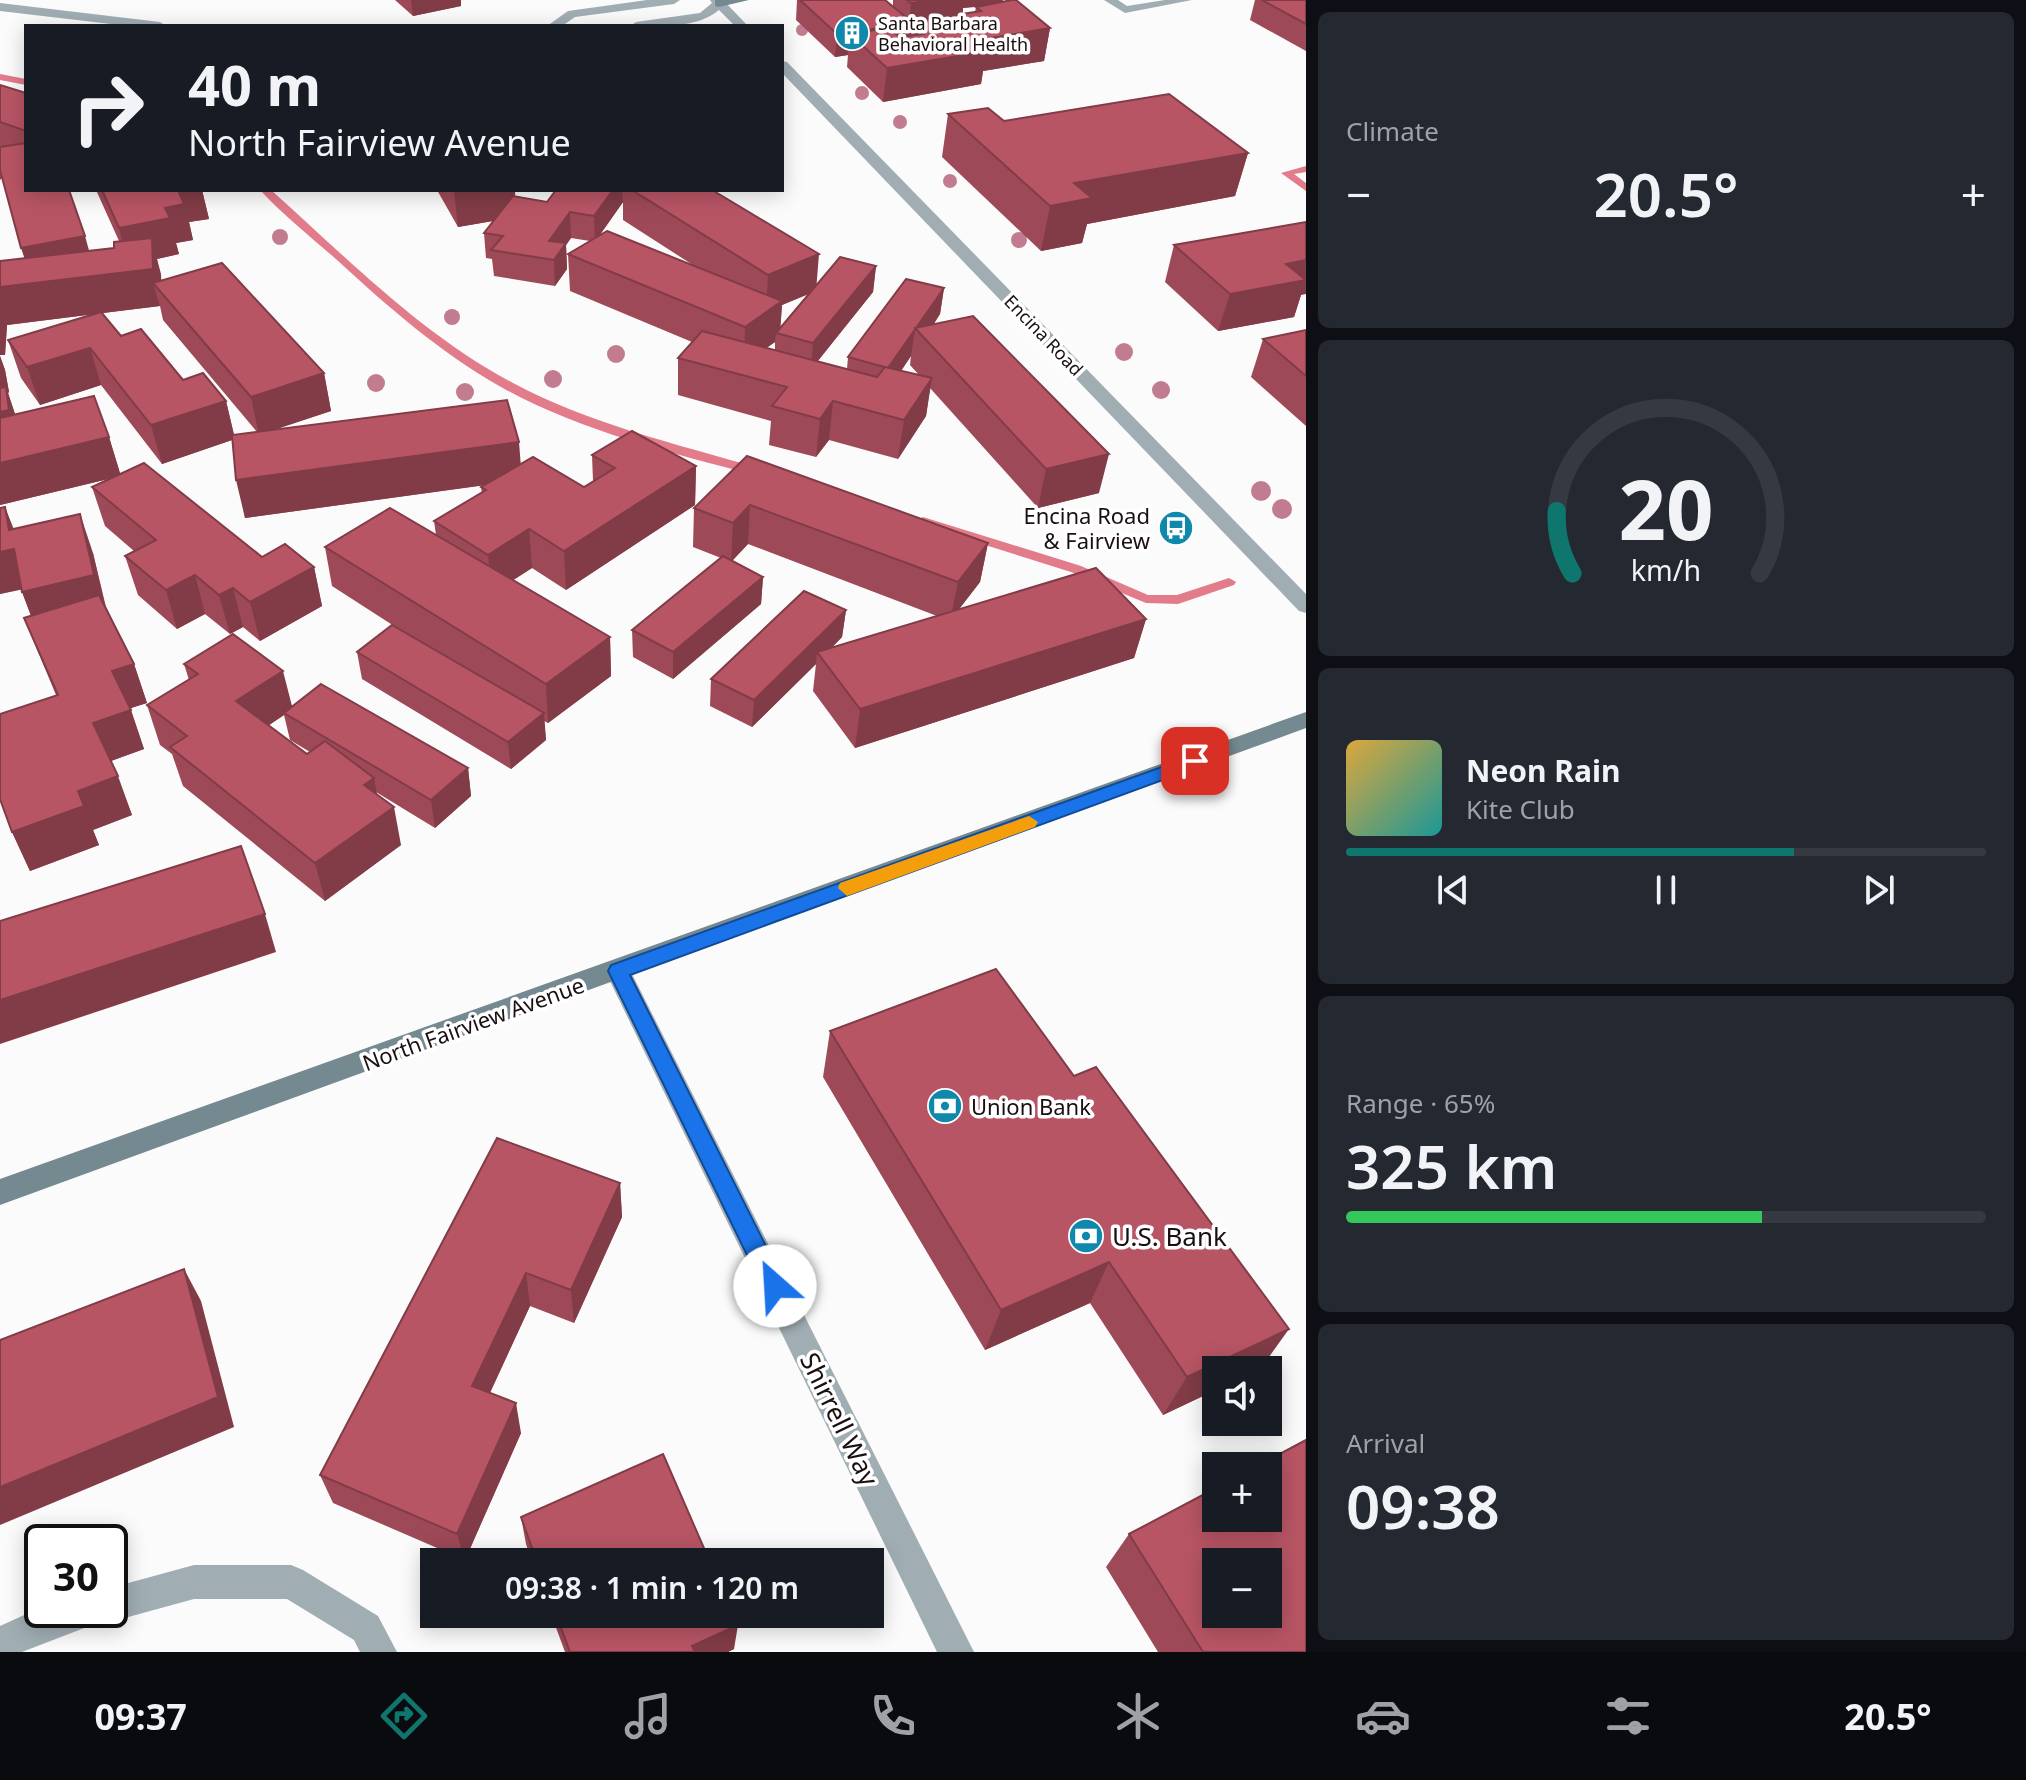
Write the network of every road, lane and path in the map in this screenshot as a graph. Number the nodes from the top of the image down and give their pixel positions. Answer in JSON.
{"nodes":[{"id":1,"x":674,"y":0,"type":"edge"},
{"id":2,"x":743,"y":0,"type":"edge"},
{"id":3,"x":1110,"y":0,"type":"edge"},
{"id":4,"x":1186,"y":0,"type":"edge"},
{"id":5,"x":713,"y":2,"type":"edge"},
{"id":6,"x":1148,"y":3,"type":"edge"},
{"id":7,"x":0,"y":7,"type":"edge"},
{"id":8,"x":20,"y":11,"type":"junction"},
{"id":9,"x":0,"y":24,"type":"edge"},
{"id":10,"x":141,"y":24,"type":"edge"},
{"id":11,"x":556,"y":24,"type":"edge"},
{"id":12,"x":650,"y":24,"type":"edge"},
{"id":13,"x":740,"y":24,"type":"edge"},
{"id":14,"x":784,"y":67,"type":"edge"},
{"id":15,"x":1306,"y":606,"type":"edge"},
{"id":16,"x":1306,"y":720,"type":"edge"},
{"id":17,"x":618,"y":971,"type":"junction"},
{"id":18,"x":0,"y":1192,"type":"edge"},
{"id":19,"x":128,"y":1600,"type":"edge"},
{"id":20,"x":35,"y":1628,"type":"edge"},
{"id":21,"x":0,"y":1644,"type":"edge"},
{"id":22,"x":379,"y":1652,"type":"edge"},
{"id":23,"x":956,"y":1652,"type":"edge"}],
"edges":[{"from":1,"to":11,"type":"street"},
{"from":2,"to":5,"type":"main road"},
{"from":3,"to":6,"type":"lane"},
{"from":4,"to":6,"type":"lane"},
{"from":5,"to":12,"type":"street"},
{"from":5,"to":13,"type":"street"},
{"from":7,"to":8,"type":"street"},
{"from":8,"to":9,"type":"street"},
{"from":8,"to":10,"type":"street"},
{"from":14,"to":15,"type":"street","name":"Encina Road"},
{"from":16,"to":17,"type":"main road","name":"North Fairview Avenue"},
{"from":17,"to":18,"type":"main road","name":"North Fairview Avenue"},
{"from":17,"to":23,"type":"street","name":"Shirrell Way"},
{"from":19,"to":22,"type":"street"},
{"from":20,"to":21,"type":"street"}]}
